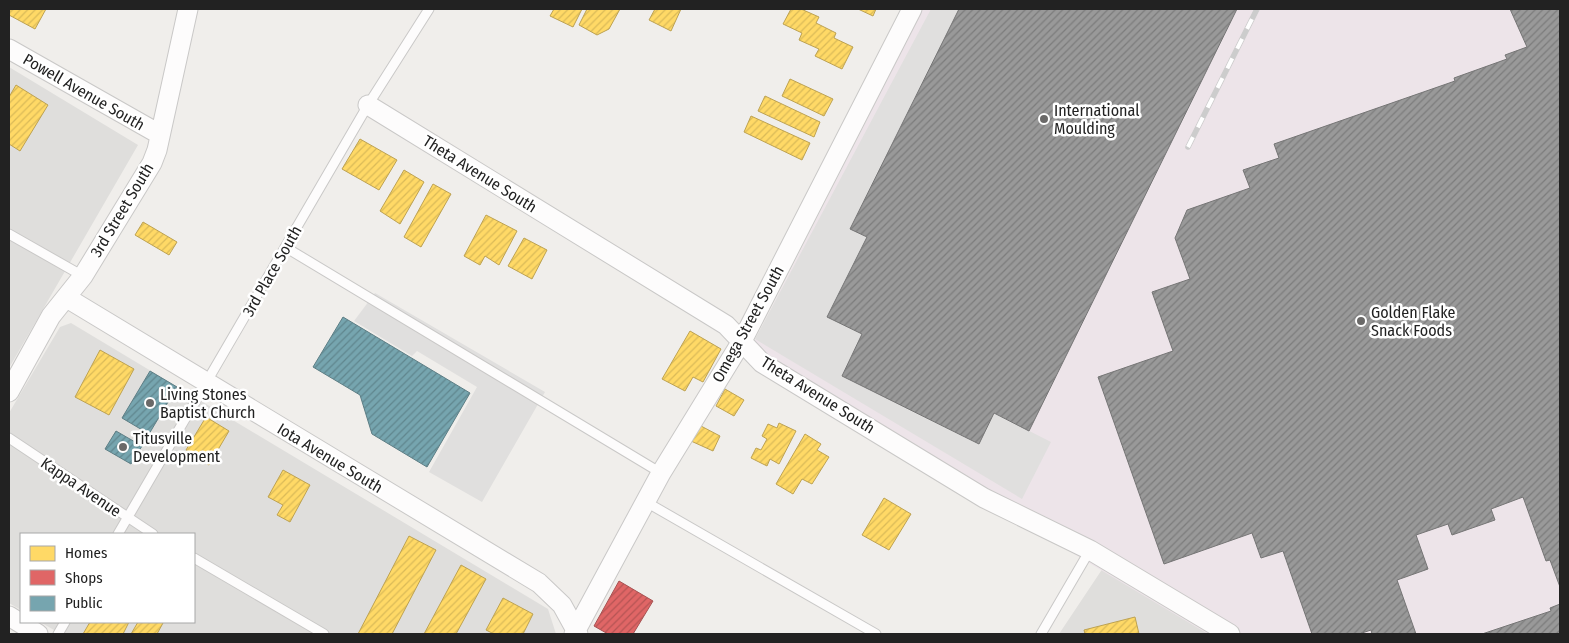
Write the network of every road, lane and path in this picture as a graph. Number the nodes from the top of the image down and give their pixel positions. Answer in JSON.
{"nodes":[{"id":1,"x":188,"y":9,"type":"edge"},
{"id":2,"x":429,"y":9,"type":"edge"},
{"id":3,"x":912,"y":9,"type":"edge"},
{"id":4,"x":9,"y":49,"type":"edge"},
{"id":5,"x":368,"y":105,"type":"junction"},
{"id":6,"x":159,"y":134,"type":"junction"},
{"id":7,"x":9,"y":234,"type":"edge"},
{"id":8,"x":285,"y":247,"type":"junction"},
{"id":9,"x":83,"y":276,"type":"junction"},
{"id":10,"x":67,"y":298,"type":"junction"},
{"id":11,"x":742,"y":341,"type":"junction"},
{"id":12,"x":206,"y":383,"type":"junction"},
{"id":13,"x":9,"y":392,"type":"edge"},
{"id":14,"x":9,"y":438,"type":"edge"},
{"id":15,"x":661,"y":473,"type":"junction"},
{"id":16,"x":646,"y":502,"type":"junction"},
{"id":17,"x":127,"y":519,"type":"junction"},
{"id":18,"x":119,"y":533,"type":"edge"},
{"id":19,"x":151,"y":533,"type":"edge"},
{"id":20,"x":1090,"y":550,"type":"junction"},
{"id":21,"x":195,"y":559,"type":"edge"},
{"id":22,"x":9,"y":616,"type":"edge"},
{"id":23,"x":64,"y":623,"type":"edge"},
{"id":24,"x":576,"y":633,"type":"edge"},
{"id":25,"x":37,"y":634,"type":"edge"},
{"id":26,"x":58,"y":634,"type":"edge"},
{"id":27,"x":324,"y":634,"type":"edge"},
{"id":28,"x":876,"y":634,"type":"edge"},
{"id":29,"x":1041,"y":634,"type":"edge"},
{"id":30,"x":1230,"y":634,"type":"edge"}],
"edges":[{"from":1,"to":6,"type":"street","name":"3rd Street South"},
{"from":2,"to":5,"type":"lane","name":"3rd Place South"},
{"from":3,"to":11,"type":"street","name":"Omega Street South"},
{"from":4,"to":6,"type":"street","name":"Powell Avenue South"},
{"from":5,"to":8,"type":"lane","name":"3rd Place South"},
{"from":5,"to":11,"type":"street","name":"Theta Avenue South"},
{"from":6,"to":9,"type":"street","name":"3rd Street South"},
{"from":7,"to":9,"type":"lane"},
{"from":8,"to":12,"type":"lane","name":"3rd Place South"},
{"from":8,"to":15,"type":"lane"},
{"from":9,"to":10,"type":"street","name":"3rd Street South"},
{"from":10,"to":12,"type":"street","name":"Iota Avenue South"},
{"from":10,"to":13,"type":"street","name":"3rd Street South"},
{"from":11,"to":15,"type":"street","name":"Omega Street South"},
{"from":11,"to":20,"type":"street","name":"Theta Avenue South"},
{"from":12,"to":17,"type":"lane","name":"3rd Place South"},
{"from":12,"to":24,"type":"street","name":"Iota Avenue South"},
{"from":14,"to":17,"type":"lane","name":"Kappa Avenue"},
{"from":15,"to":16,"type":"street","name":"Omega Street South"},
{"from":16,"to":24,"type":"street","name":"Omega Street South"},
{"from":16,"to":28,"type":"lane"},
{"from":17,"to":18,"type":"lane","name":"3rd Place South"},
{"from":17,"to":19,"type":"lane","name":"Kappa Avenue"},
{"from":20,"to":29,"type":"lane"},
{"from":20,"to":30,"type":"street","name":"Theta Avenue South"},
{"from":21,"to":27,"type":"lane"},
{"from":22,"to":25,"type":"street"},
{"from":23,"to":26,"type":"lane"}]}
